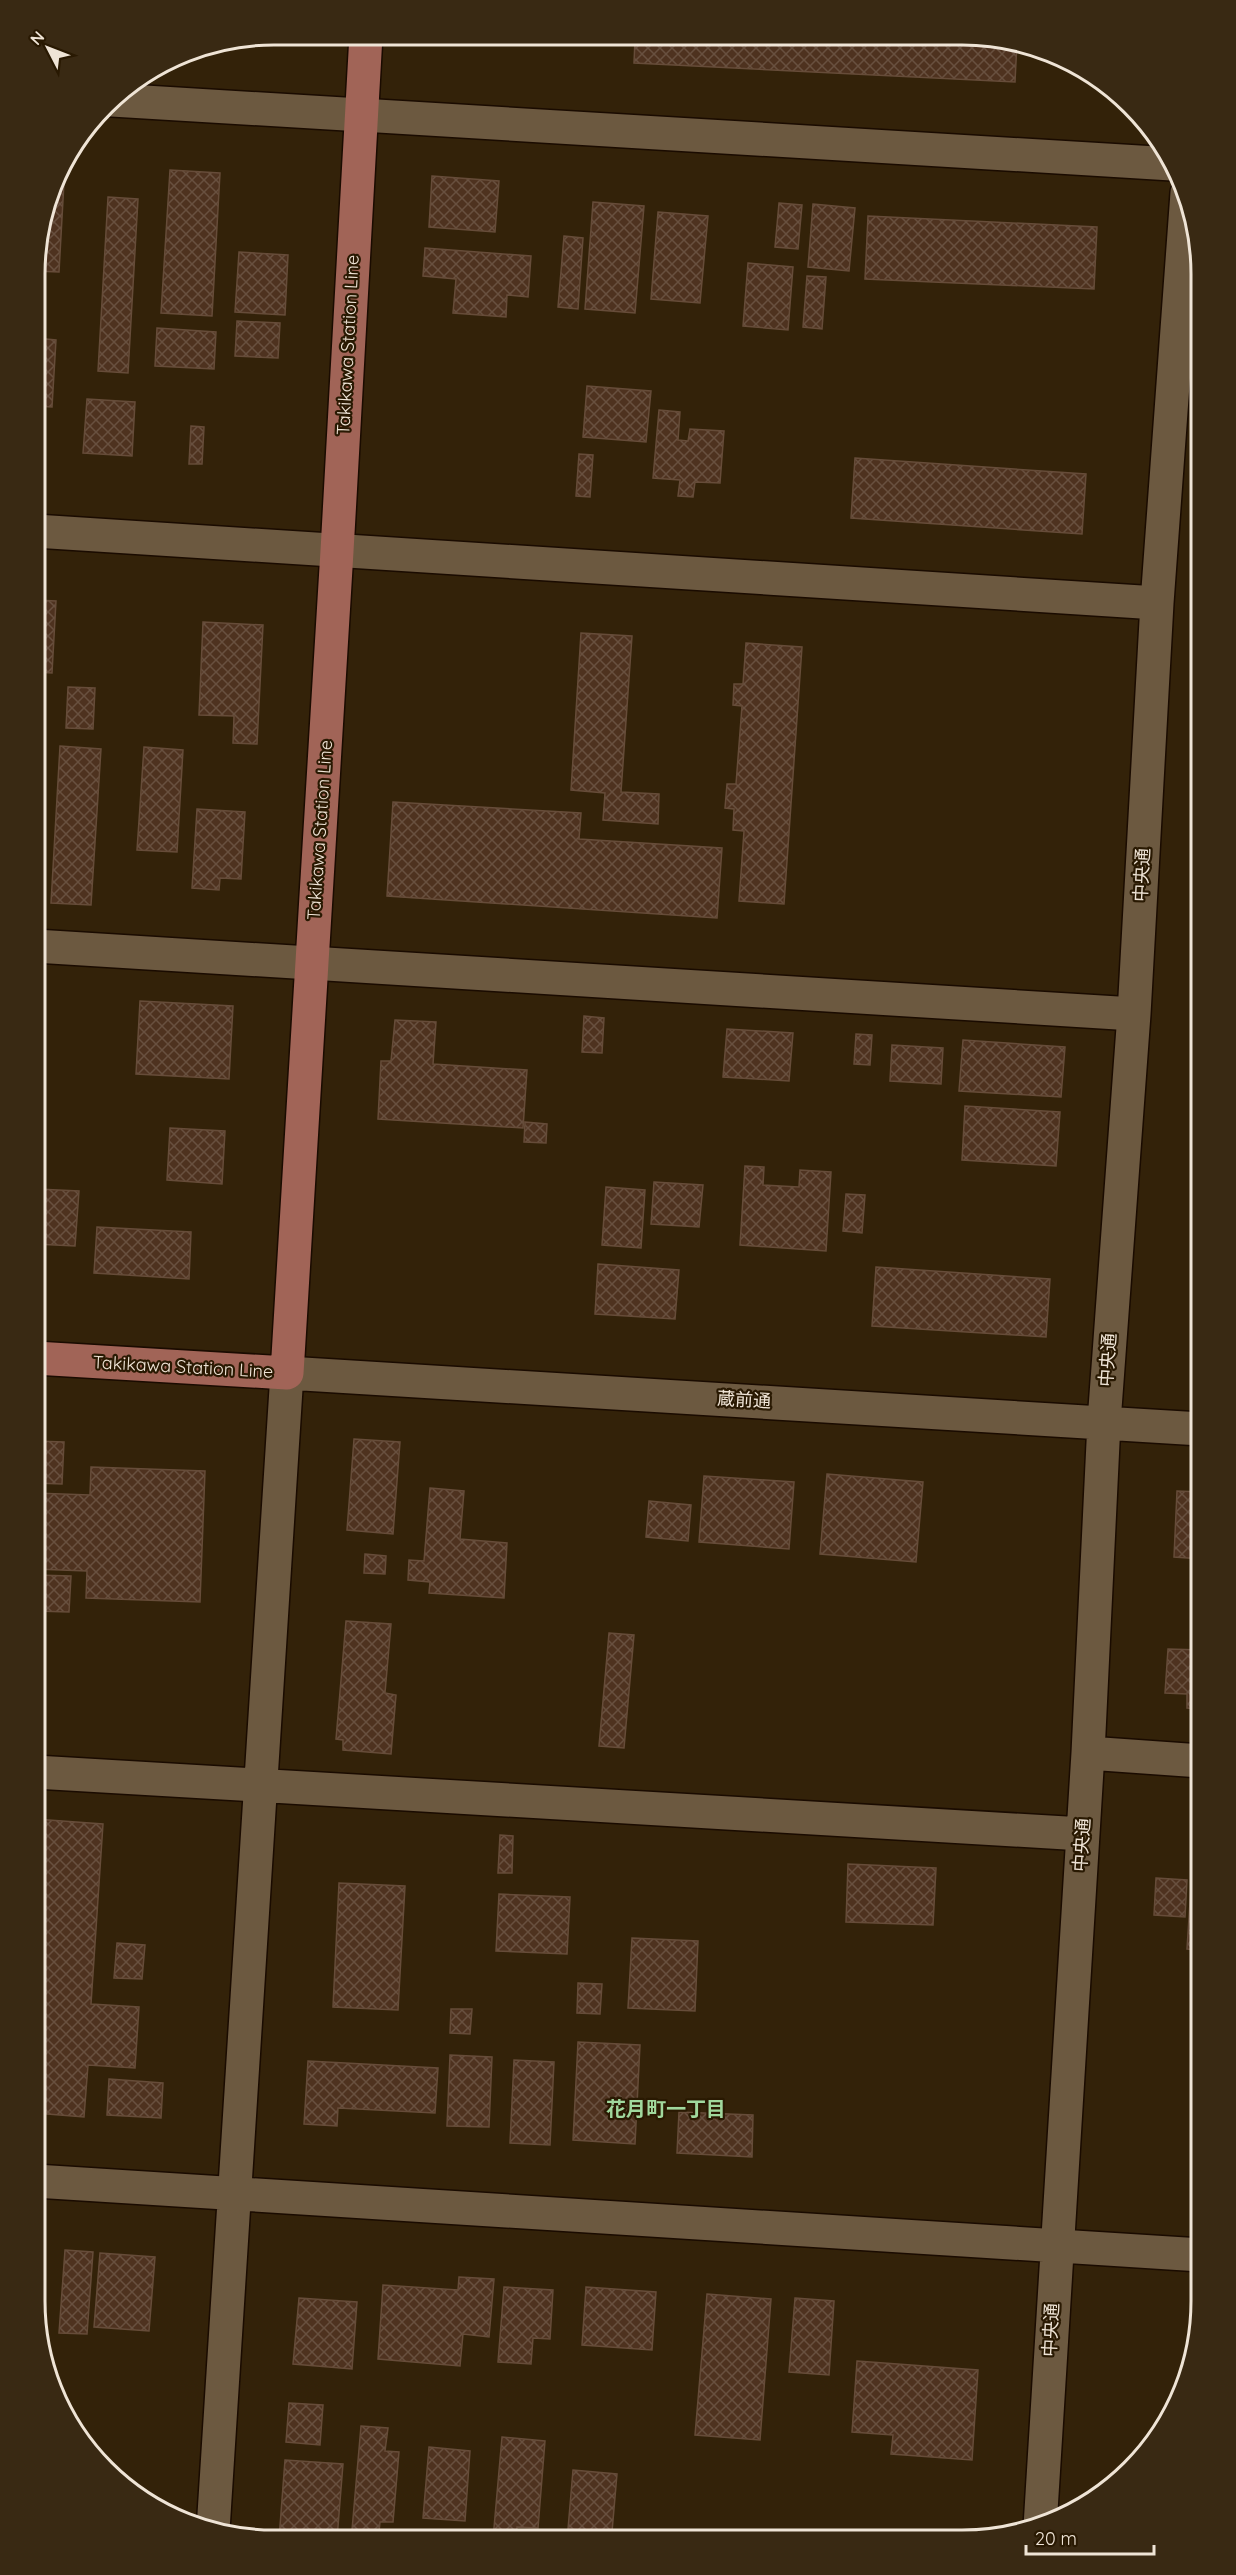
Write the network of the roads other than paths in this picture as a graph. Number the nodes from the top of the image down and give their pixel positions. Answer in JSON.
{"nodes":[{"id":1,"x":365,"y":45,"type":"edge"},
{"id":2,"x":124,"y":101,"type":"edge"},
{"id":3,"x":361,"y":116,"type":"junction"},
{"id":4,"x":1162,"y":163,"type":"edge"},
{"id":5,"x":1185,"y":222,"type":"edge"},
{"id":6,"x":45,"y":532,"type":"edge"},
{"id":7,"x":337,"y":551,"type":"junction"},
{"id":8,"x":1157,"y":603,"type":"junction"},
{"id":9,"x":45,"y":947,"type":"edge"},
{"id":10,"x":311,"y":962,"type":"junction"},
{"id":11,"x":1134,"y":1014,"type":"junction"},
{"id":12,"x":45,"y":1359,"type":"edge"},
{"id":13,"x":286,"y":1373,"type":"junction"},
{"id":14,"x":1104,"y":1422,"type":"junction"},
{"id":15,"x":1191,"y":1427,"type":"edge"},
{"id":16,"x":1088,"y":1753,"type":"junction"},
{"id":17,"x":1191,"y":1760,"type":"edge"},
{"id":18,"x":45,"y":1773,"type":"edge"},
{"id":19,"x":260,"y":1785,"type":"junction"},
{"id":20,"x":1083,"y":1834,"type":"junction"},
{"id":21,"x":45,"y":2182,"type":"edge"},
{"id":22,"x":234,"y":2192,"type":"junction"},
{"id":23,"x":1056,"y":2247,"type":"junction"},
{"id":24,"x":1191,"y":2254,"type":"edge"},
{"id":25,"x":1041,"y":2516,"type":"edge"},
{"id":26,"x":214,"y":2522,"type":"edge"}],
"edges":[{"from":1,"to":3,"type":"main road","name":"Takikawa Station Line"},
{"from":2,"to":3,"type":"street"},
{"from":3,"to":4,"type":"street"},
{"from":3,"to":7,"type":"main road","name":"Takikawa Station Line"},
{"from":5,"to":8,"type":"street","name":"中央通"},
{"from":6,"to":7,"type":"street"},
{"from":7,"to":8,"type":"street"},
{"from":7,"to":10,"type":"main road","name":"Takikawa Station Line"},
{"from":8,"to":11,"type":"street","name":"中央通"},
{"from":9,"to":10,"type":"street"},
{"from":10,"to":11,"type":"street"},
{"from":10,"to":13,"type":"main road","name":"Takikawa Station Line"},
{"from":11,"to":14,"type":"street","name":"中央通"},
{"from":12,"to":13,"type":"main road","name":"Takikawa Station Line"},
{"from":13,"to":14,"type":"street","name":"蔵前通"},
{"from":13,"to":19,"type":"street"},
{"from":14,"to":15,"type":"street","name":"蔵前通"},
{"from":14,"to":16,"type":"street","name":"中央通"},
{"from":16,"to":17,"type":"street"},
{"from":16,"to":20,"type":"street","name":"中央通"},
{"from":18,"to":19,"type":"street"},
{"from":19,"to":20,"type":"street"},
{"from":19,"to":22,"type":"street"},
{"from":20,"to":23,"type":"street","name":"中央通"},
{"from":21,"to":22,"type":"street"},
{"from":22,"to":23,"type":"street"},
{"from":22,"to":26,"type":"street"},
{"from":23,"to":24,"type":"street"},
{"from":23,"to":25,"type":"street","name":"中央通"}]}
